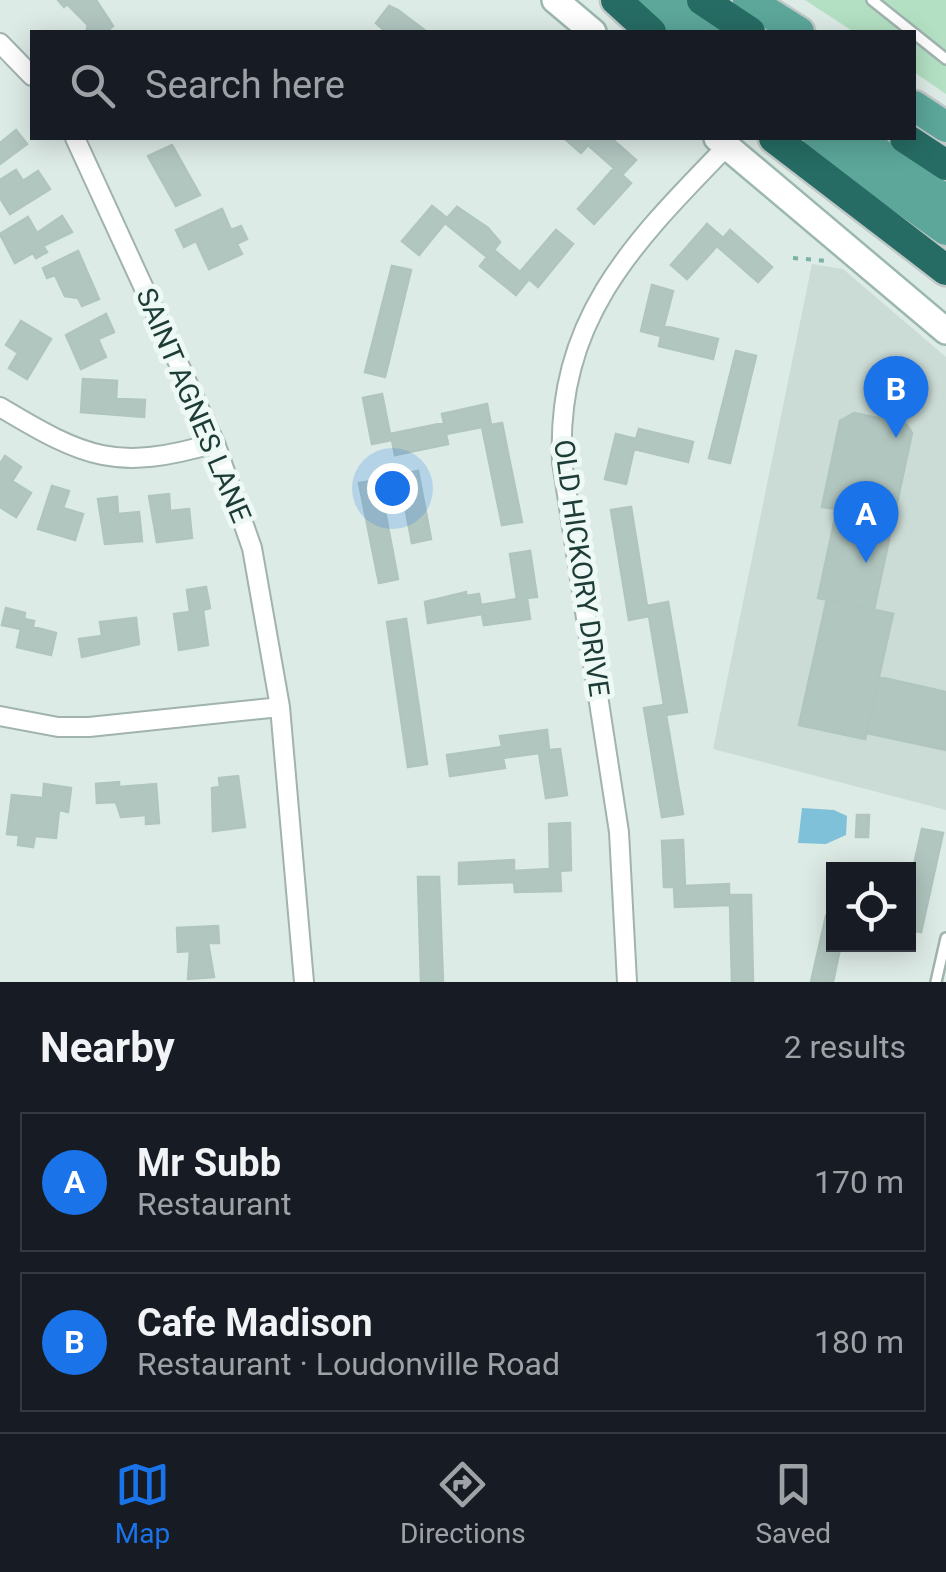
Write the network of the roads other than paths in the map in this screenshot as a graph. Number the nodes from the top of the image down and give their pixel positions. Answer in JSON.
{"nodes":[{"id":1,"x":555,"y":0,"type":"edge"},
{"id":2,"x":616,"y":0,"type":"edge"},
{"id":3,"x":628,"y":0,"type":"edge"},
{"id":4,"x":666,"y":0,"type":"edge"},
{"id":5,"x":702,"y":0,"type":"edge"},
{"id":6,"x":748,"y":0,"type":"edge"},
{"id":7,"x":872,"y":0,"type":"edge"},
{"id":8,"x":592,"y":30,"type":"edge"},
{"id":9,"x":649,"y":30,"type":"edge"},
{"id":10,"x":671,"y":30,"type":"edge"},
{"id":11,"x":709,"y":30,"type":"edge"},
{"id":12,"x":747,"y":30,"type":"edge"},
{"id":13,"x":795,"y":30,"type":"edge"},
{"id":14,"x":910,"y":30,"type":"edge"},
{"id":15,"x":916,"y":35,"type":"edge"},
{"id":16,"x":0,"y":44,"type":"edge"},
{"id":17,"x":946,"y":59,"type":"edge"},
{"id":18,"x":30,"y":74,"type":"edge"},
{"id":19,"x":916,"y":107,"type":"edge"},
{"id":20,"x":946,"y":128,"type":"edge"},
{"id":21,"x":76,"y":140,"type":"edge"},
{"id":22,"x":777,"y":140,"type":"edge"},
{"id":23,"x":821,"y":140,"type":"edge"},
{"id":24,"x":861,"y":140,"type":"edge"},
{"id":25,"x":908,"y":140,"type":"edge"},
{"id":26,"x":722,"y":142,"type":"edge"},
{"id":27,"x":946,"y":165,"type":"edge"},
{"id":28,"x":946,"y":200,"type":"edge"},
{"id":29,"x":946,"y":230,"type":"edge"},
{"id":30,"x":946,"y":270,"type":"edge"},
{"id":31,"x":946,"y":332,"type":"edge"},
{"id":32,"x":0,"y":407,"type":"edge"},
{"id":33,"x":215,"y":443,"type":"junction"},
{"id":34,"x":280,"y":707,"type":"junction"},
{"id":35,"x":0,"y":716,"type":"edge"},
{"id":36,"x":946,"y":938,"type":"edge"},
{"id":37,"x":304,"y":982,"type":"edge"},
{"id":38,"x":628,"y":982,"type":"edge"},
{"id":39,"x":936,"y":982,"type":"edge"}],
"edges":[{"from":1,"to":8,"type":"main road"},
{"from":2,"to":9,"type":"highway"},
{"from":3,"to":10,"type":"main road"},
{"from":4,"to":11,"type":"main road"},
{"from":5,"to":12,"type":"highway"},
{"from":6,"to":13,"type":"main road"},
{"from":7,"to":14,"type":"lane"},
{"from":15,"to":17,"type":"lane"},
{"from":16,"to":18,"type":"street"},
{"from":19,"to":20,"type":"main road"},
{"from":21,"to":33,"type":"street","name":"SAINT AGNES LANE"},
{"from":22,"to":30,"type":"highway"},
{"from":23,"to":29,"type":"main road"},
{"from":24,"to":28,"type":"main road"},
{"from":25,"to":27,"type":"highway"},
{"from":26,"to":31,"type":"main road"},
{"from":26,"to":38,"type":"street","name":"OLD HICKORY DRIVE"},
{"from":32,"to":33,"type":"street"},
{"from":33,"to":34,"type":"street","name":"SAINT AGNES LANE"},
{"from":34,"to":35,"type":"street"},
{"from":34,"to":37,"type":"street","name":"SAINT AGNES LANE"},
{"from":36,"to":39,"type":"lane"}]}
